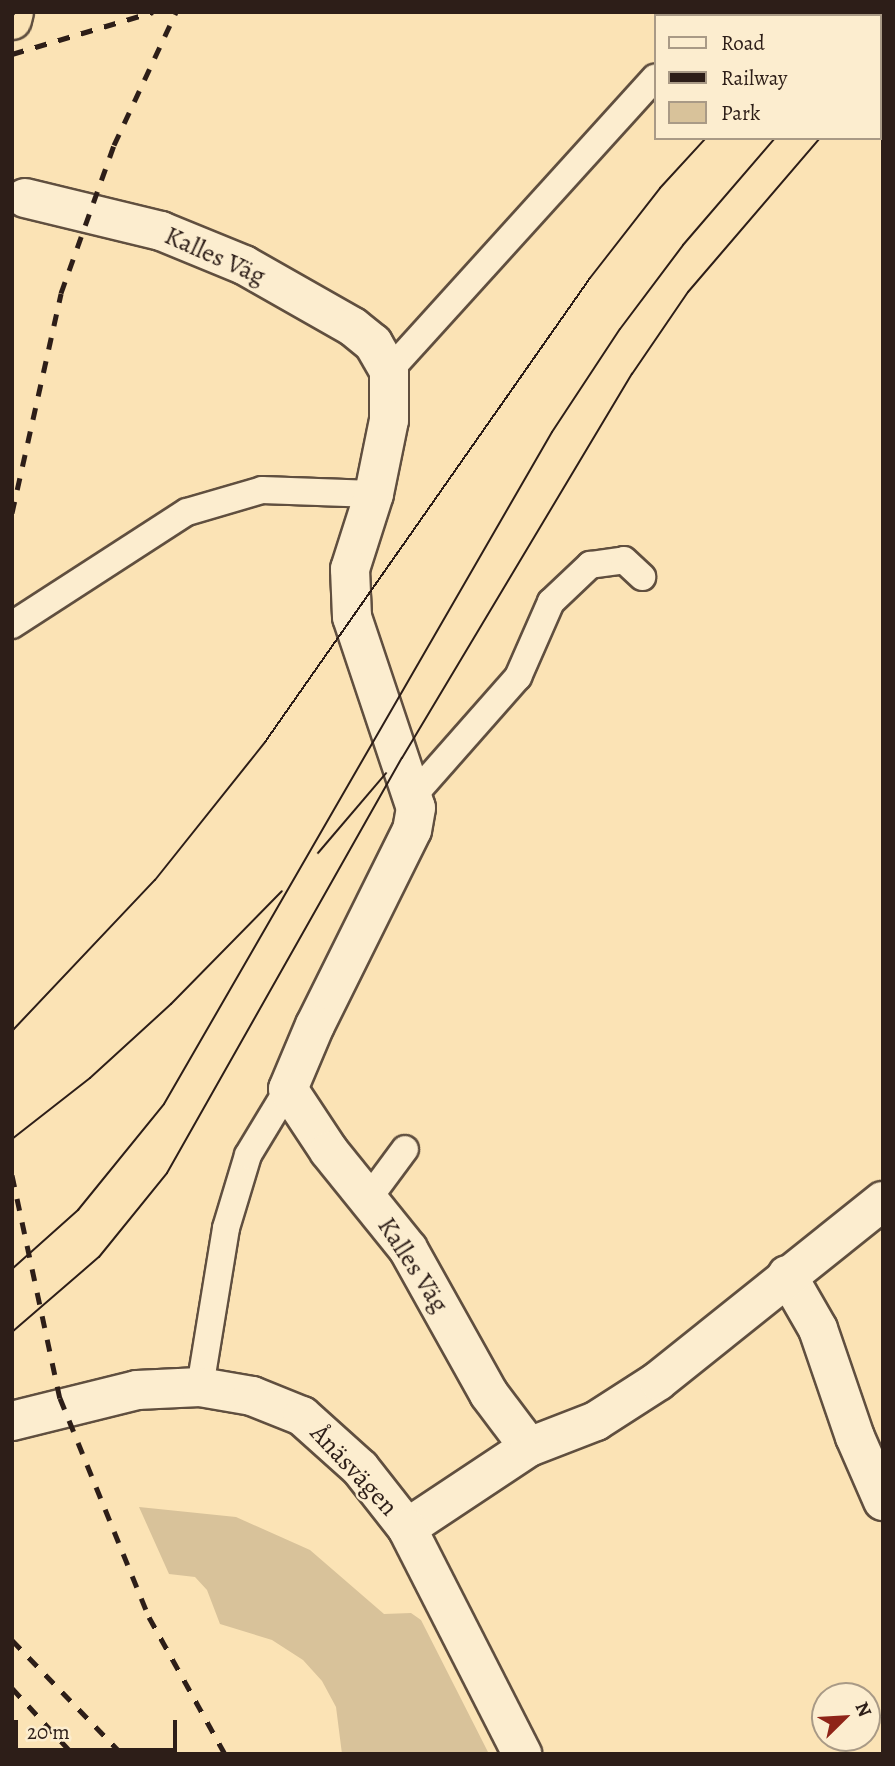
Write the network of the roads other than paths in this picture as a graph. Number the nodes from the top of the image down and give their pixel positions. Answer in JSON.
{"nodes":[{"id":1,"x":15,"y":12,"type":"edge"},
{"id":2,"x":12,"y":20,"type":"edge"},
{"id":3,"x":654,"y":79,"type":"edge"},
{"id":4,"x":19,"y":198,"type":"edge"},
{"id":5,"x":389,"y":371,"type":"junction"},
{"id":6,"x":374,"y":494,"type":"junction"},
{"id":7,"x":642,"y":577,"type":"dead end"},
{"id":8,"x":12,"y":625,"type":"edge"},
{"id":9,"x":413,"y":796,"type":"junction"},
{"id":10,"x":288,"y":1089,"type":"junction"},
{"id":11,"x":405,"y":1149,"type":"dead end"},
{"id":12,"x":368,"y":1199,"type":"junction"},
{"id":13,"x":883,"y":1201,"type":"edge"},
{"id":14,"x":787,"y":1275,"type":"junction"},
{"id":15,"x":200,"y":1388,"type":"junction"},
{"id":16,"x":12,"y":1421,"type":"edge"},
{"id":17,"x":529,"y":1447,"type":"junction"},
{"id":18,"x":883,"y":1501,"type":"edge"},
{"id":19,"x":407,"y":1528,"type":"junction"},
{"id":20,"x":522,"y":1754,"type":"edge"}],
"edges":[{"from":1,"to":2,"type":"highway"},
{"from":3,"to":5,"type":"lane"},
{"from":4,"to":5,"type":"street","name":"Kalles Väg"},
{"from":5,"to":6,"type":"street"},
{"from":6,"to":8,"type":"lane"},
{"from":6,"to":9,"type":"street"},
{"from":7,"to":9,"type":"lane"},
{"from":9,"to":10,"type":"street"},
{"from":10,"to":12,"type":"street","name":"Kalles Väg"},
{"from":10,"to":15,"type":"lane"},
{"from":11,"to":12,"type":"lane"},
{"from":12,"to":17,"type":"street","name":"Kalles Väg"},
{"from":13,"to":14,"type":"street"},
{"from":14,"to":17,"type":"street"},
{"from":14,"to":18,"type":"street"},
{"from":15,"to":16,"type":"street","name":"Ånäsvägen"},
{"from":15,"to":19,"type":"street","name":"Ånäsvägen"},
{"from":17,"to":19,"type":"street"},
{"from":19,"to":20,"type":"street","name":"Ånäsvägen"}]}
